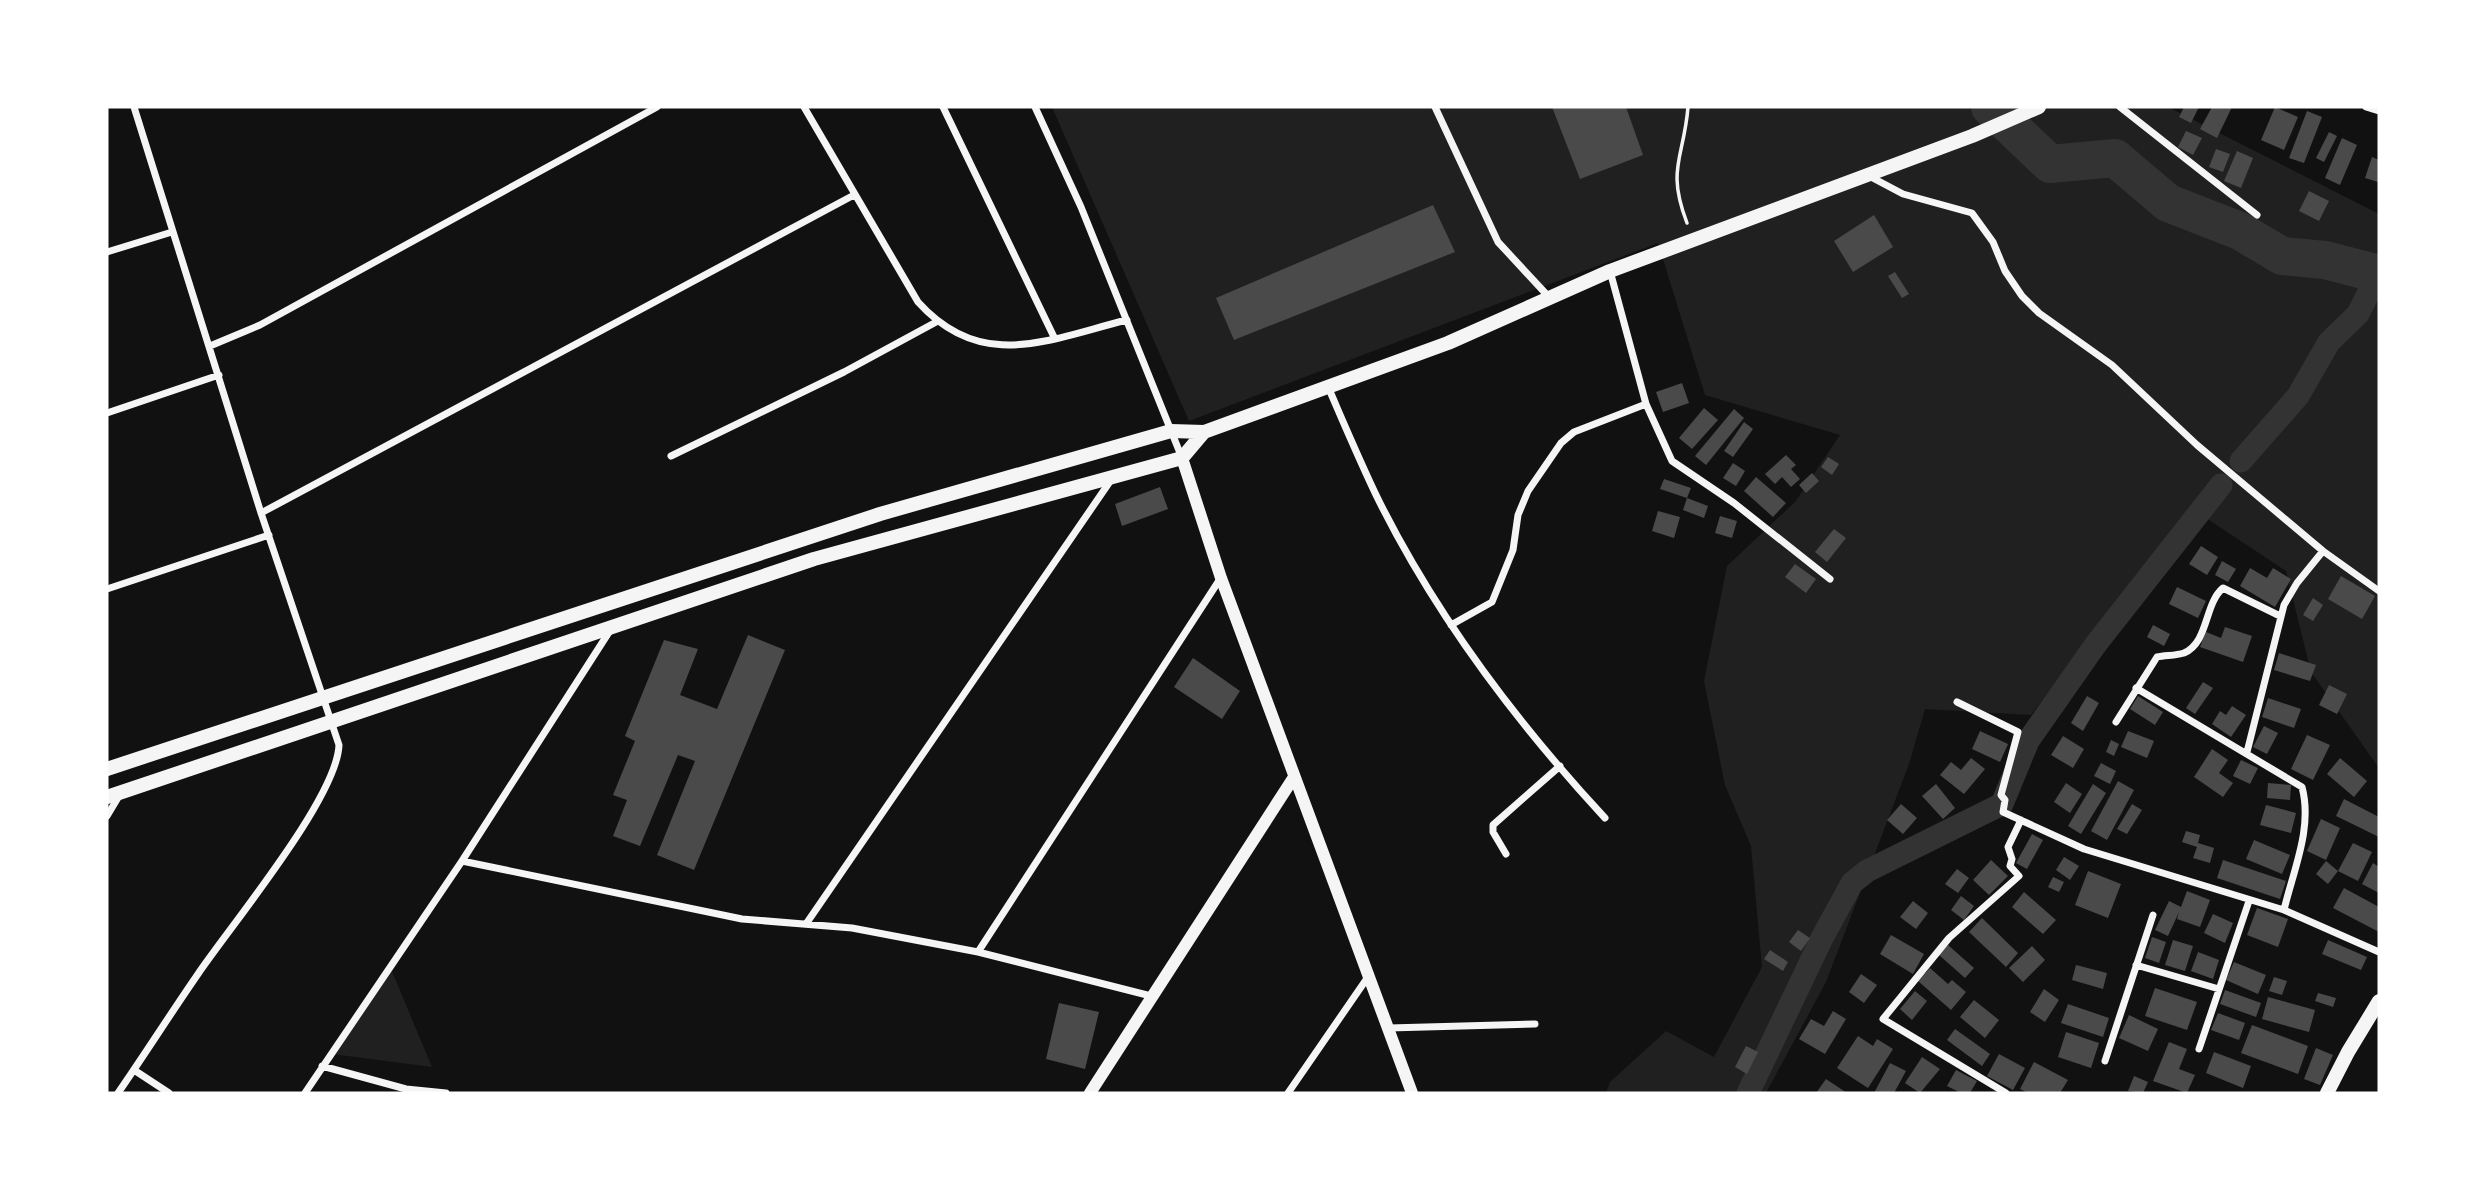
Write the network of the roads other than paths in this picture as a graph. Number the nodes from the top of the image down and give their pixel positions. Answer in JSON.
{"nodes":[{"id":1,"x":134,"y":107,"type":"edge"},
{"id":2,"x":657,"y":107,"type":"edge"},
{"id":3,"x":804,"y":107,"type":"edge"},
{"id":4,"x":943,"y":107,"type":"edge"},
{"id":5,"x":1035,"y":107,"type":"edge"},
{"id":6,"x":1435,"y":107,"type":"edge"},
{"id":7,"x":2039,"y":107,"type":"edge"},
{"id":8,"x":2120,"y":107,"type":"edge"},
{"id":9,"x":2366,"y":107,"type":"edge"},
{"id":10,"x":2379,"y":111,"type":"edge"},
{"id":11,"x":1867,"y":174,"type":"junction"},
{"id":12,"x":853,"y":195,"type":"junction"},
{"id":13,"x":2257,"y":215,"type":"dead end"},
{"id":14,"x":172,"y":232,"type":"junction"},
{"id":15,"x":107,"y":252,"type":"edge"},
{"id":16,"x":1610,"y":271,"type":"junction"},
{"id":17,"x":1548,"y":296,"type":"junction"},
{"id":18,"x":1127,"y":320,"type":"junction"},
{"id":19,"x":938,"y":321,"type":"junction"},
{"id":20,"x":1054,"y":337,"type":"junction"},
{"id":21,"x":210,"y":346,"type":"junction"},
{"id":22,"x":219,"y":375,"type":"junction"},
{"id":23,"x":1329,"y":389,"type":"junction"},
{"id":24,"x":1646,"y":404,"type":"junction"},
{"id":25,"x":107,"y":413,"type":"edge"},
{"id":26,"x":1171,"y":431,"type":"junction"},
{"id":27,"x":1204,"y":432,"type":"junction"},
{"id":28,"x":671,"y":456,"type":"dead end"},
{"id":29,"x":1182,"y":458,"type":"junction"},
{"id":30,"x":1113,"y":477,"type":"junction"},
{"id":31,"x":261,"y":513,"type":"junction"},
{"id":32,"x":269,"y":535,"type":"junction"},
{"id":33,"x":2323,"y":551,"type":"junction"},
{"id":34,"x":1221,"y":578,"type":"junction"},
{"id":35,"x":1830,"y":579,"type":"dead end"},
{"id":36,"x":107,"y":589,"type":"edge"},
{"id":37,"x":2379,"y":590,"type":"edge"},
{"id":38,"x":2280,"y":616,"type":"junction"},
{"id":39,"x":1451,"y":625,"type":"junction"},
{"id":40,"x":612,"y":627,"type":"junction"},
{"id":41,"x":2136,"y":688,"type":"junction"},
{"id":42,"x":326,"y":697,"type":"junction"},
{"id":43,"x":1956,"y":702,"type":"dead end"},
{"id":44,"x":333,"y":722,"type":"junction"},
{"id":45,"x":2116,"y":722,"type":"dead end"},
{"id":46,"x":2247,"y":752,"type":"junction"},
{"id":47,"x":1560,"y":766,"type":"junction"},
{"id":48,"x":107,"y":769,"type":"edge"},
{"id":49,"x":1294,"y":777,"type":"junction"},
{"id":50,"x":122,"y":792,"type":"junction"},
{"id":51,"x":107,"y":797,"type":"edge"},
{"id":52,"x":107,"y":816,"type":"edge"},
{"id":53,"x":1605,"y":818,"type":"dead end"},
{"id":54,"x":2021,"y":820,"type":"junction"},
{"id":55,"x":1506,"y":854,"type":"dead end"},
{"id":56,"x":462,"y":862,"type":"junction"},
{"id":57,"x":2249,"y":901,"type":"junction"},
{"id":58,"x":2284,"y":910,"type":"junction"},
{"id":59,"x":2153,"y":915,"type":"dead end"},
{"id":60,"x":806,"y":924,"type":"junction"},
{"id":61,"x":978,"y":952,"type":"junction"},
{"id":62,"x":2379,"y":952,"type":"edge"},
{"id":63,"x":2136,"y":965,"type":"junction"},
{"id":64,"x":1370,"y":973,"type":"junction"},
{"id":65,"x":2219,"y":989,"type":"junction"},
{"id":66,"x":1151,"y":996,"type":"junction"},
{"id":67,"x":2379,"y":1002,"type":"edge"},
{"id":68,"x":1535,"y":1024,"type":"dead end"},
{"id":69,"x":1389,"y":1028,"type":"junction"},
{"id":70,"x":2199,"y":1049,"type":"dead end"},
{"id":71,"x":2105,"y":1062,"type":"dead end"},
{"id":72,"x":322,"y":1066,"type":"junction"},
{"id":73,"x":134,"y":1070,"type":"junction"},
{"id":74,"x":118,"y":1093,"type":"edge"},
{"id":75,"x":169,"y":1093,"type":"edge"},
{"id":76,"x":305,"y":1093,"type":"edge"},
{"id":77,"x":446,"y":1093,"type":"edge"},
{"id":78,"x":1090,"y":1093,"type":"edge"},
{"id":79,"x":1288,"y":1093,"type":"edge"},
{"id":80,"x":1412,"y":1093,"type":"edge"},
{"id":81,"x":2006,"y":1093,"type":"edge"},
{"id":82,"x":2327,"y":1093,"type":"edge"}],
"edges":[{"from":1,"to":14,"type":"street"},
{"from":2,"to":21,"type":"street"},
{"from":3,"to":12,"type":"street"},
{"from":4,"to":20,"type":"street"},
{"from":5,"to":18,"type":"street"},
{"from":6,"to":17,"type":"street"},
{"from":7,"to":11,"type":"main road"},
{"from":8,"to":13,"type":"street"},
{"from":9,"to":10,"type":"street"},
{"from":11,"to":16,"type":"main road"},
{"from":11,"to":33,"type":"street"},
{"from":12,"to":19,"type":"street"},
{"from":12,"to":31,"type":"street"},
{"from":14,"to":15,"type":"street"},
{"from":14,"to":21,"type":"street"},
{"from":16,"to":17,"type":"main road"},
{"from":16,"to":24,"type":"street"},
{"from":17,"to":23,"type":"main road"},
{"from":18,"to":20,"type":"street"},
{"from":18,"to":26,"type":"street"},
{"from":19,"to":20,"type":"street"},
{"from":19,"to":28,"type":"street"},
{"from":21,"to":22,"type":"street"},
{"from":22,"to":25,"type":"street"},
{"from":22,"to":31,"type":"street"},
{"from":23,"to":27,"type":"main road"},
{"from":23,"to":39,"type":"street"},
{"from":24,"to":35,"type":"street"},
{"from":24,"to":39,"type":"street"},
{"from":26,"to":27,"type":"main road"},
{"from":26,"to":29,"type":"street"},
{"from":26,"to":42,"type":"main road"},
{"from":27,"to":29,"type":"main road"},
{"from":29,"to":30,"type":"main road"},
{"from":29,"to":34,"type":"street"},
{"from":30,"to":40,"type":"main road"},
{"from":30,"to":60,"type":"street"},
{"from":31,"to":32,"type":"street"},
{"from":32,"to":36,"type":"street"},
{"from":32,"to":42,"type":"street"},
{"from":33,"to":37,"type":"street"},
{"from":33,"to":38,"type":"street"},
{"from":34,"to":49,"type":"street"},
{"from":34,"to":61,"type":"street"},
{"from":38,"to":41,"type":"street"},
{"from":38,"to":46,"type":"street"},
{"from":39,"to":47,"type":"street"},
{"from":40,"to":44,"type":"main road"},
{"from":40,"to":56,"type":"street"},
{"from":41,"to":45,"type":"street"},
{"from":41,"to":46,"type":"street"},
{"from":42,"to":44,"type":"street"},
{"from":42,"to":48,"type":"main road"},
{"from":43,"to":54,"type":"street"},
{"from":44,"to":50,"type":"main road"},
{"from":44,"to":73,"type":"street"},
{"from":46,"to":58,"type":"street"},
{"from":47,"to":53,"type":"street"},
{"from":47,"to":55,"type":"street"},
{"from":49,"to":64,"type":"street"},
{"from":49,"to":66,"type":"street"},
{"from":50,"to":51,"type":"main road"},
{"from":50,"to":52,"type":"street"},
{"from":54,"to":57,"type":"street"},
{"from":54,"to":81,"type":"street"},
{"from":56,"to":60,"type":"street"},
{"from":56,"to":72,"type":"street"},
{"from":57,"to":58,"type":"street"},
{"from":57,"to":65,"type":"street"},
{"from":58,"to":62,"type":"street"},
{"from":59,"to":63,"type":"street"},
{"from":60,"to":61,"type":"street"},
{"from":61,"to":66,"type":"street"},
{"from":63,"to":65,"type":"street"},
{"from":63,"to":71,"type":"street"},
{"from":64,"to":69,"type":"street"},
{"from":64,"to":79,"type":"street"},
{"from":65,"to":70,"type":"street"},
{"from":66,"to":78,"type":"street"},
{"from":67,"to":82,"type":"main road"},
{"from":68,"to":69,"type":"street"},
{"from":69,"to":80,"type":"street"},
{"from":72,"to":76,"type":"street"},
{"from":72,"to":77,"type":"street"},
{"from":73,"to":74,"type":"street"},
{"from":73,"to":75,"type":"street"}]}
